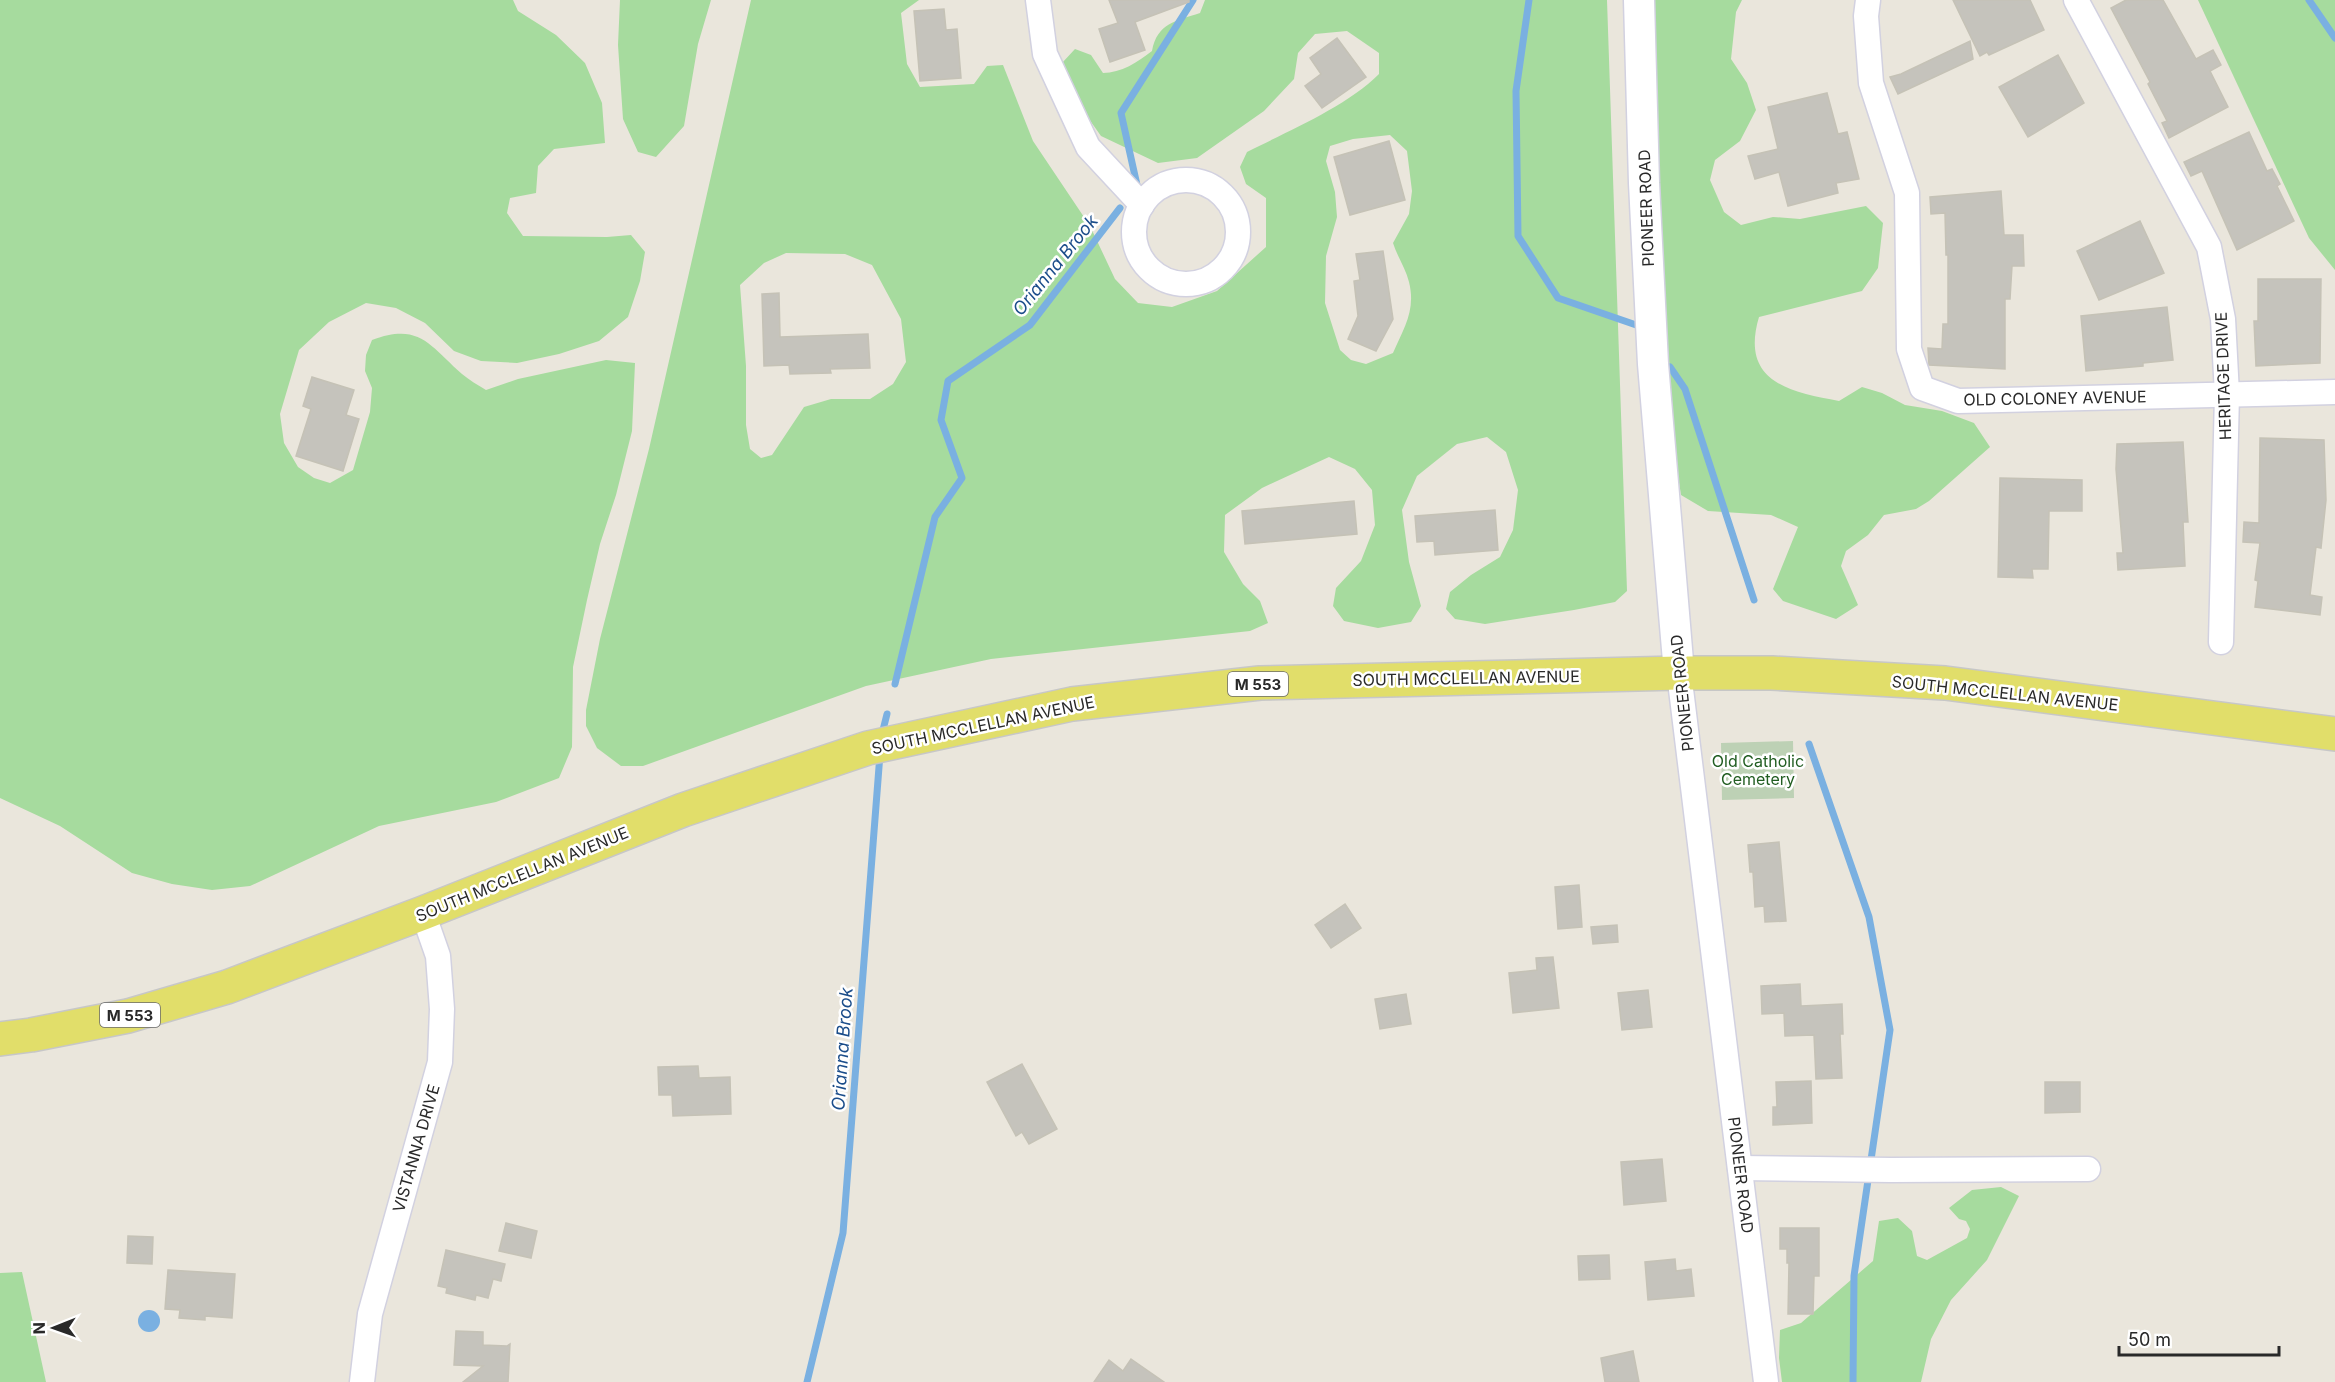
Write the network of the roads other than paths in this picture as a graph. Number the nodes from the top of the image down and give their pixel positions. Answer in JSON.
{"nodes":[{"id":1,"x":1038,"y":0,"type":"edge"},
{"id":2,"x":1639,"y":0,"type":"edge"},
{"id":3,"x":1868,"y":0,"type":"edge"},
{"id":4,"x":2076,"y":0,"type":"edge"},
{"id":5,"x":1142,"y":205,"type":"junction"},
{"id":6,"x":2335,"y":392,"type":"edge"},
{"id":7,"x":2227,"y":394,"type":"junction"},
{"id":8,"x":2221,"y":642,"type":"dead end"},
{"id":9,"x":1679,"y":673,"type":"junction"},
{"id":10,"x":2335,"y":734,"type":"edge"},
{"id":11,"x":423,"y":913,"type":"junction"},
{"id":12,"x":0,"y":1039,"type":"edge"},
{"id":13,"x":1740,"y":1168,"type":"junction"},
{"id":14,"x":2088,"y":1169,"type":"dead end"},
{"id":15,"x":362,"y":1382,"type":"edge"},
{"id":16,"x":1766,"y":1382,"type":"edge"}],
"edges":[{"from":1,"to":5,"type":"street"},
{"from":2,"to":9,"type":"street","name":"PIONEER ROAD"},
{"from":3,"to":7,"type":"street","name":"OLD COLONEY AVENUE"},
{"from":4,"to":7,"type":"street","name":"HERITAGE DRIVE"},
{"from":5,"to":5,"type":"street"},
{"from":6,"to":7,"type":"street","name":"OLD COLONEY AVENUE"},
{"from":7,"to":8,"type":"street","name":"HERITAGE DRIVE"},
{"from":9,"to":10,"type":"main road","name":"SOUTH MCCLELLAN AVENUE","number":"M 553"},
{"from":9,"to":11,"type":"main road","name":"SOUTH MCCLELLAN AVENUE","number":"M 553"},
{"from":9,"to":13,"type":"street","name":"PIONEER ROAD"},
{"from":11,"to":12,"type":"main road","name":"SOUTH MCCLELLAN AVENUE","number":"M 553"},
{"from":11,"to":15,"type":"street","name":"VISTANNA DRIVE"},
{"from":13,"to":14,"type":"street"},
{"from":13,"to":16,"type":"street","name":"PIONEER ROAD"}]}
